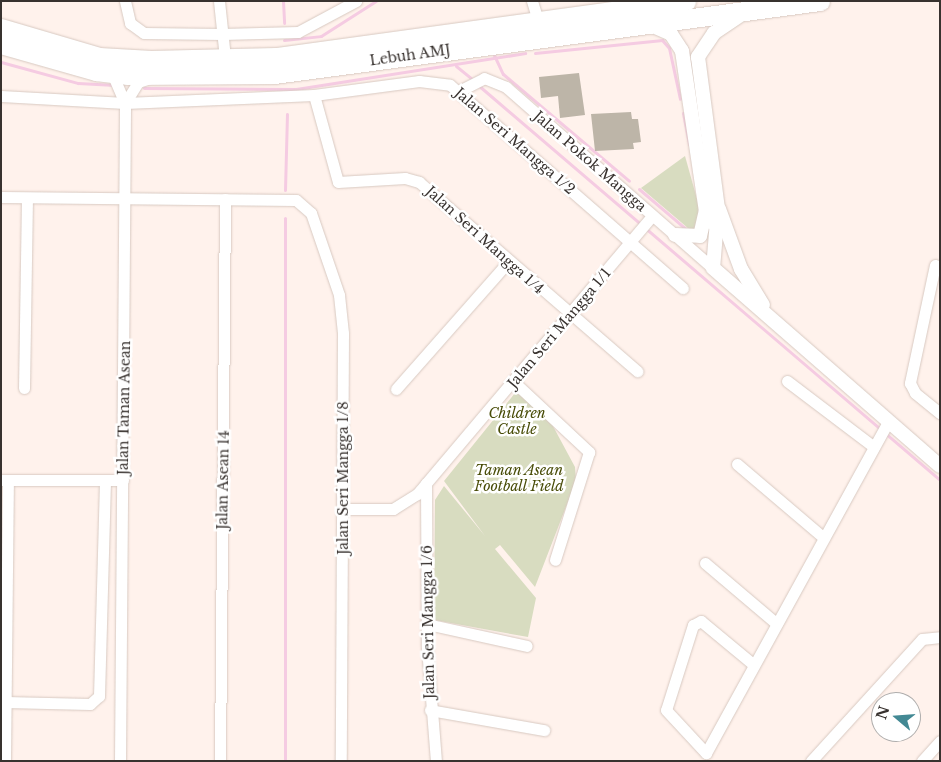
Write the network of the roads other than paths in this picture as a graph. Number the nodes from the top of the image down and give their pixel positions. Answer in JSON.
{"nodes":[{"id":1,"x":125,"y":1,"type":"edge"},
{"id":2,"x":219,"y":1,"type":"edge"},
{"id":3,"x":356,"y":1,"type":"edge"},
{"id":4,"x":532,"y":1,"type":"edge"},
{"id":5,"x":686,"y":1,"type":"edge"},
{"id":6,"x":820,"y":1,"type":"edge"},
{"id":7,"x":742,"y":14,"type":"junction"},
{"id":8,"x":538,"y":21,"type":"junction"},
{"id":9,"x":650,"y":25,"type":"junction"},
{"id":10,"x":1,"y":28,"type":"edge"},
{"id":11,"x":222,"y":34,"type":"junction"},
{"id":12,"x":1,"y":44,"type":"edge"},
{"id":13,"x":226,"y":58,"type":"junction"},
{"id":14,"x":112,"y":73,"type":"junction"},
{"id":15,"x":161,"y":76,"type":"junction"},
{"id":16,"x":459,"y":91,"type":"junction"},
{"id":17,"x":1,"y":96,"type":"edge"},
{"id":18,"x":314,"y":96,"type":"junction"},
{"id":19,"x":125,"y":103,"type":"junction"},
{"id":20,"x":1,"y":197,"type":"edge"},
{"id":21,"x":27,"y":198,"type":"junction"},
{"id":22,"x":124,"y":198,"type":"junction"},
{"id":23,"x":225,"y":199,"type":"junction"},
{"id":24,"x":712,"y":210,"type":"junction"},
{"id":25,"x":650,"y":219,"type":"junction"},
{"id":26,"x":675,"y":235,"type":"junction"},
{"id":27,"x":632,"y":242,"type":"junction"},
{"id":28,"x":508,"y":262,"type":"junction"},
{"id":29,"x":935,"y":265,"type":"dead end"},
{"id":30,"x":713,"y":268,"type":"junction"},
{"id":31,"x":683,"y":288,"type":"dead end"},
{"id":32,"x":940,"y":291,"type":"edge"},
{"id":33,"x":928,"y":294,"type":"junction"},
{"id":34,"x":570,"y":314,"type":"junction"},
{"id":35,"x":783,"y":330,"type":"junction"},
{"id":36,"x":637,"y":371,"type":"dead end"},
{"id":37,"x":787,"y":381,"type":"dead end"},
{"id":38,"x":514,"y":382,"type":"junction"},
{"id":39,"x":24,"y":388,"type":"dead end"},
{"id":40,"x":396,"y":389,"type":"dead end"},
{"id":41,"x":940,"y":413,"type":"edge"},
{"id":42,"x":884,"y":429,"type":"junction"},
{"id":43,"x":874,"y":447,"type":"junction"},
{"id":44,"x":938,"y":461,"type":"edge"},
{"id":45,"x":737,"y":464,"type":"dead end"},
{"id":46,"x":5,"y":480,"type":"edge"},
{"id":47,"x":105,"y":480,"type":"junction"},
{"id":48,"x":123,"y":480,"type":"junction"},
{"id":49,"x":426,"y":483,"type":"junction"},
{"id":50,"x":344,"y":509,"type":"junction"},
{"id":51,"x":824,"y":538,"type":"junction"},
{"id":52,"x":555,"y":560,"type":"dead end"},
{"id":53,"x":705,"y":563,"type":"dead end"},
{"id":54,"x":3,"y":611,"type":"edge"},
{"id":55,"x":426,"y":624,"type":"junction"},
{"id":56,"x":777,"y":624,"type":"junction"},
{"id":57,"x":935,"y":636,"type":"edge"},
{"id":58,"x":527,"y":646,"type":"dead end"},
{"id":59,"x":754,"y":666,"type":"junction"},
{"id":60,"x":5,"y":702,"type":"junction"},
{"id":61,"x":430,"y":710,"type":"junction"},
{"id":62,"x":544,"y":730,"type":"dead end"},
{"id":63,"x":940,"y":741,"type":"edge"},
{"id":64,"x":5,"y":761,"type":"edge"},
{"id":65,"x":120,"y":761,"type":"edge"},
{"id":66,"x":220,"y":761,"type":"edge"},
{"id":67,"x":341,"y":761,"type":"edge"},
{"id":68,"x":436,"y":761,"type":"edge"},
{"id":69,"x":811,"y":761,"type":"edge"},
{"id":70,"x":922,"y":761,"type":"edge"}],
"edges":[{"from":1,"to":11,"type":"street"},
{"from":2,"to":11,"type":"street"},
{"from":3,"to":11,"type":"street"},
{"from":4,"to":8,"type":"street"},
{"from":5,"to":8,"type":"highway","name":"Lebuh AMJ"},
{"from":6,"to":7,"type":"highway","name":"Lebuh AMJ"},
{"from":7,"to":9,"type":"highway","name":"Lebuh AMJ"},
{"from":7,"to":24,"type":"street"},
{"from":8,"to":13,"type":"highway","name":"Lebuh AMJ"},
{"from":9,"to":15,"type":"highway","name":"Lebuh AMJ"},
{"from":9,"to":24,"type":"street"},
{"from":10,"to":13,"type":"highway","name":"Lebuh AMJ"},
{"from":11,"to":13,"type":"street"},
{"from":12,"to":14,"type":"highway","name":"Lebuh AMJ"},
{"from":14,"to":15,"type":"highway","name":"Lebuh AMJ"},
{"from":14,"to":19,"type":"street"},
{"from":15,"to":19,"type":"street"},
{"from":16,"to":18,"type":"street","name":"Jalan Seri Mangga 1/2"},
{"from":16,"to":25,"type":"street","name":"Jalan Pokok Mangga"},
{"from":16,"to":27,"type":"street","name":"Jalan Seri Mangga 1/2"},
{"from":17,"to":19,"type":"street","name":"Jalan Seri Mangga 1/2"},
{"from":18,"to":19,"type":"street","name":"Jalan Seri Mangga 1/2"},
{"from":18,"to":28,"type":"street","name":"Jalan Seri Mangga 1/4"},
{"from":19,"to":22,"type":"street","name":"Jalan Taman Asean"},
{"from":20,"to":21,"type":"street"},
{"from":21,"to":22,"type":"street"},
{"from":21,"to":39,"type":"street"},
{"from":22,"to":23,"type":"street"},
{"from":22,"to":48,"type":"street","name":"Jalan Taman Asean"},
{"from":23,"to":50,"type":"street","name":"Jalan Seri Mangga 1/8"},
{"from":23,"to":66,"type":"street","name":"Jalan Asean 14"},
{"from":24,"to":26,"type":"street"},
{"from":24,"to":30,"type":"street"},
{"from":24,"to":35,"type":"street"},
{"from":25,"to":26,"type":"street","name":"Jalan Pokok Mangga"},
{"from":25,"to":27,"type":"street","name":"Jalan Seri Mangga 1/1"},
{"from":26,"to":30,"type":"street","name":"Jalan Pokok Mangga"},
{"from":27,"to":31,"type":"street","name":"Jalan Seri Mangga 1/2"},
{"from":27,"to":34,"type":"street","name":"Jalan Seri Mangga 1/1"},
{"from":28,"to":34,"type":"street","name":"Jalan Seri Mangga 1/4"},
{"from":28,"to":40,"type":"street"},
{"from":29,"to":33,"type":"street"},
{"from":30,"to":35,"type":"street","name":"Jalan Pokok Mangga"},
{"from":32,"to":33,"type":"street"},
{"from":33,"to":41,"type":"street"},
{"from":34,"to":36,"type":"street","name":"Jalan Seri Mangga 1/4"},
{"from":34,"to":38,"type":"street","name":"Jalan Seri Mangga 1/1"},
{"from":35,"to":42,"type":"street","name":"Jalan Pokok Mangga"},
{"from":37,"to":43,"type":"street"},
{"from":38,"to":49,"type":"street","name":"Jalan Seri Mangga 1/1"},
{"from":38,"to":52,"type":"street"},
{"from":42,"to":43,"type":"street"},
{"from":42,"to":44,"type":"street","name":"Jalan Pokok Mangga"},
{"from":43,"to":51,"type":"street"},
{"from":45,"to":51,"type":"street"},
{"from":46,"to":47,"type":"street"},
{"from":46,"to":54,"type":"street"},
{"from":47,"to":48,"type":"street"},
{"from":47,"to":60,"type":"street"},
{"from":48,"to":65,"type":"street","name":"Jalan Taman Asean"},
{"from":49,"to":50,"type":"street","name":"Jalan Seri Mangga 1/1"},
{"from":49,"to":55,"type":"street","name":"Jalan Seri Mangga 1/6"},
{"from":50,"to":67,"type":"street","name":"Jalan Seri Mangga 1/8"},
{"from":51,"to":56,"type":"street"},
{"from":53,"to":56,"type":"street"},
{"from":54,"to":60,"type":"street"},
{"from":55,"to":58,"type":"street"},
{"from":55,"to":61,"type":"street","name":"Jalan Seri Mangga 1/6"},
{"from":56,"to":59,"type":"street"},
{"from":57,"to":69,"type":"street"},
{"from":59,"to":59,"type":"street"},
{"from":60,"to":64,"type":"street"},
{"from":61,"to":62,"type":"street"},
{"from":61,"to":68,"type":"street","name":"Jalan Seri Mangga 1/6"},
{"from":63,"to":70,"type":"street"}]}
